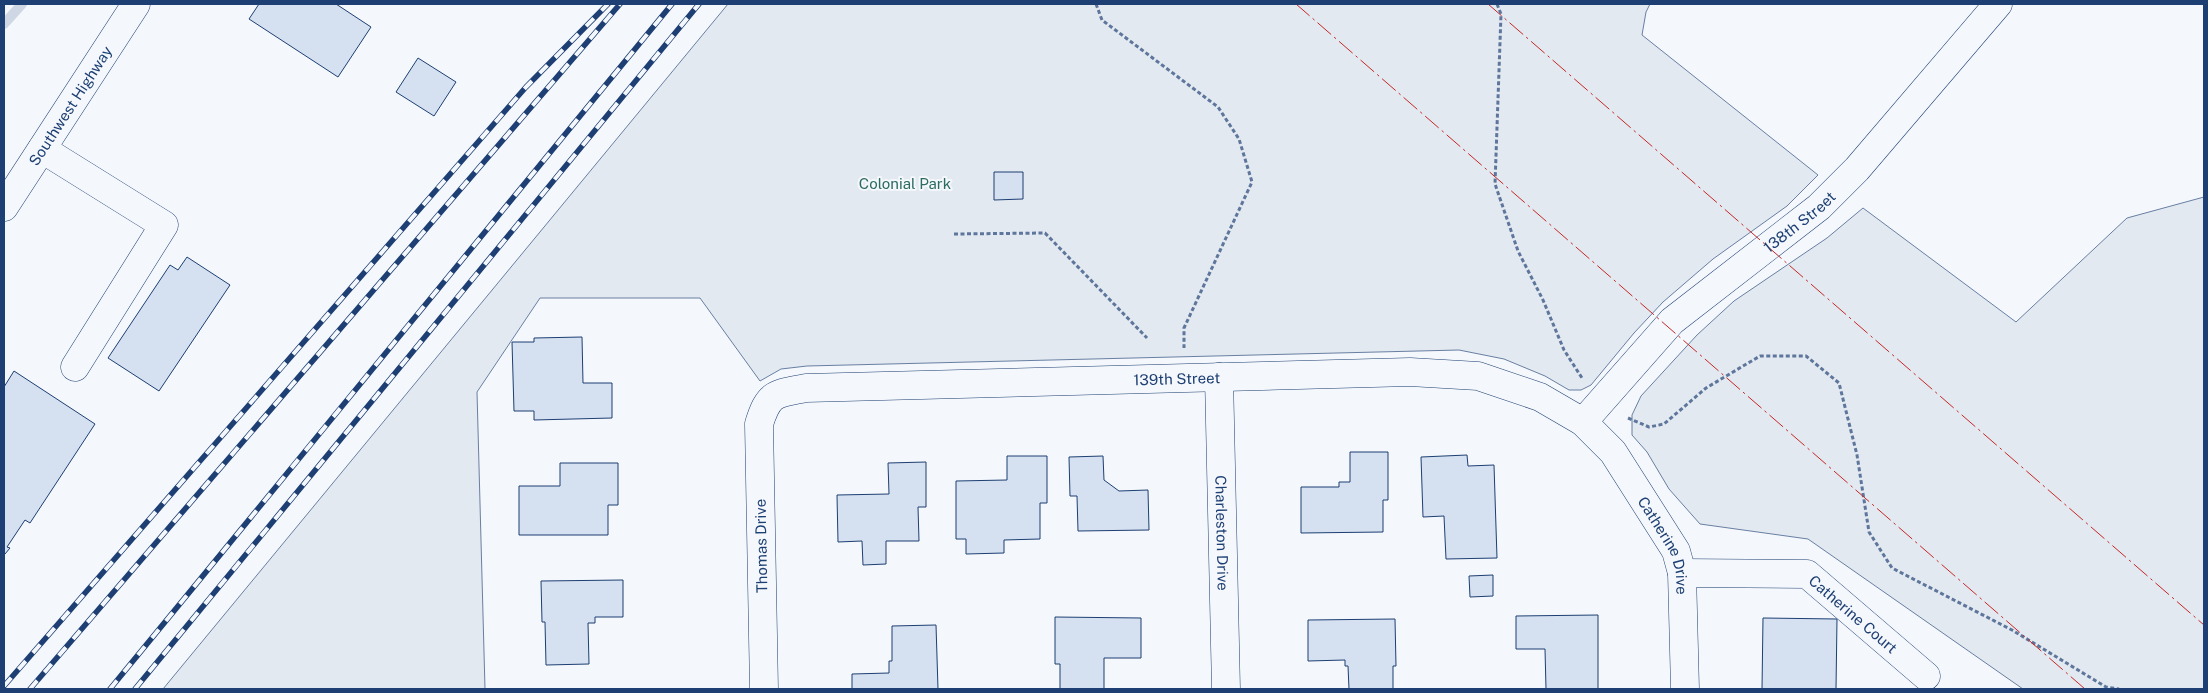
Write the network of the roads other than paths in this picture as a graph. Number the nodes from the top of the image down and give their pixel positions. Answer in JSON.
{"nodes":[{"id":1,"x":136,"y":4,"type":"edge"},
{"id":2,"x":1998,"y":4,"type":"edge"},
{"id":3,"x":42,"y":149,"type":"junction"},
{"id":4,"x":4,"y":207,"type":"edge"},
{"id":5,"x":75,"y":367,"type":"dead end"},
{"id":6,"x":1219,"y":378,"type":"junction"},
{"id":7,"x":765,"y":404,"type":"joint"},
{"id":8,"x":1583,"y":422,"type":"junction"},
{"id":9,"x":1682,"y":573,"type":"junction"},
{"id":10,"x":1926,"y":676,"type":"dead end"},
{"id":11,"x":764,"y":689,"type":"edge"},
{"id":12,"x":1226,"y":689,"type":"edge"},
{"id":13,"x":1685,"y":689,"type":"edge"}],
"edges":[{"from":1,"to":3,"type":"street","name":"Southwest Highway"},
{"from":2,"to":8,"type":"street","name":"138th Street"},
{"from":3,"to":4,"type":"street","name":"Southwest Highway"},
{"from":3,"to":5,"type":"street"},
{"from":6,"to":7,"type":"street","name":"139th Street"},
{"from":6,"to":8,"type":"street","name":"139th Street"},
{"from":6,"to":12,"type":"street","name":"Charleston Drive"},
{"from":7,"to":11,"type":"street","name":"Thomas Drive"},
{"from":8,"to":9,"type":"street","name":"Catherine Drive"},
{"from":9,"to":10,"type":"street","name":"Catherine Court"},
{"from":9,"to":13,"type":"street","name":"Catherine Drive"}]}
